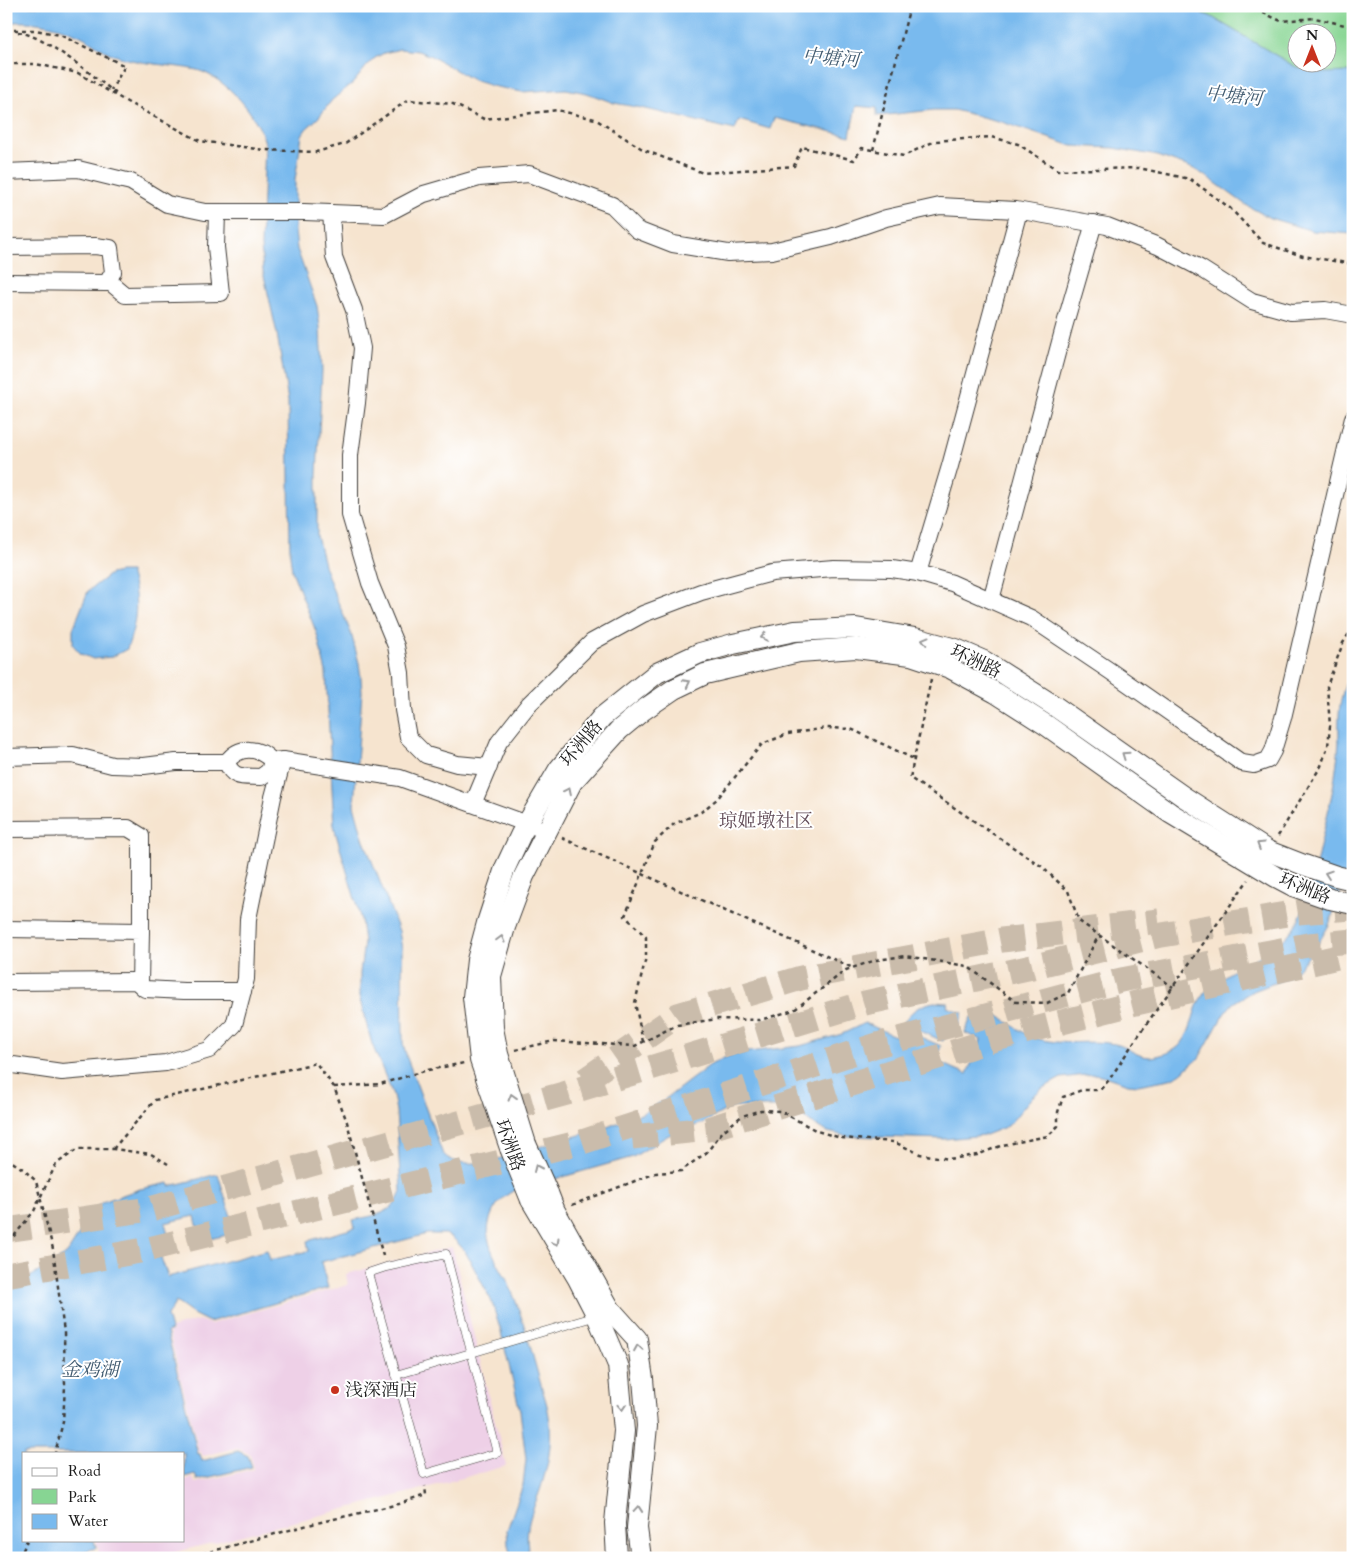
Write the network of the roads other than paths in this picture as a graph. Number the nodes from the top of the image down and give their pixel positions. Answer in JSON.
{"nodes":[{"id":1,"x":6,"y":172,"type":"edge"},
{"id":2,"x":1019,"y":210,"type":"junction"},
{"id":3,"x":217,"y":212,"type":"junction"},
{"id":4,"x":331,"y":213,"type":"junction"},
{"id":5,"x":1094,"y":223,"type":"junction"},
{"id":6,"x":6,"y":247,"type":"edge"},
{"id":7,"x":110,"y":279,"type":"junction"},
{"id":8,"x":6,"y":282,"type":"edge"},
{"id":9,"x":1353,"y":315,"type":"edge"},
{"id":10,"x":1353,"y":418,"type":"edge"},
{"id":11,"x":918,"y":573,"type":"junction"},
{"id":12,"x":991,"y":600,"type":"junction"},
{"id":13,"x":6,"y":757,"type":"edge"},
{"id":14,"x":277,"y":761,"type":"junction"},
{"id":15,"x":227,"y":762,"type":"junction"},
{"id":16,"x":489,"y":767,"type":"junction"},
{"id":17,"x":473,"y":804,"type":"junction"},
{"id":18,"x":527,"y":824,"type":"junction"},
{"id":19,"x":6,"y":829,"type":"edge"},
{"id":20,"x":548,"y":832,"type":"junction"},
{"id":21,"x":1263,"y":858,"type":"junction"},
{"id":22,"x":1353,"y":880,"type":"edge"},
{"id":23,"x":1353,"y":904,"type":"edge"},
{"id":24,"x":6,"y":929,"type":"edge"},
{"id":25,"x":141,"y":931,"type":"junction"},
{"id":26,"x":6,"y":982,"type":"edge"},
{"id":27,"x":140,"y":984,"type":"junction"},
{"id":28,"x":243,"y":991,"type":"junction"},
{"id":29,"x":489,"y":1057,"type":"junction"},
{"id":30,"x":6,"y":1064,"type":"edge"},
{"id":31,"x":539,"y":1196,"type":"junction"},
{"id":32,"x":603,"y":1313,"type":"junction"},
{"id":33,"x":472,"y":1352,"type":"junction"},
{"id":34,"x":396,"y":1375,"type":"junction"},
{"id":35,"x":616,"y":1557,"type":"edge"},
{"id":36,"x":641,"y":1558,"type":"edge"}],
"edges":[{"from":1,"to":3,"type":"street"},
{"from":2,"to":4,"type":"street"},
{"from":2,"to":5,"type":"street"},
{"from":2,"to":11,"type":"street"},
{"from":3,"to":4,"type":"street"},
{"from":3,"to":7,"type":"street"},
{"from":4,"to":16,"type":"street"},
{"from":5,"to":9,"type":"street"},
{"from":5,"to":12,"type":"street"},
{"from":6,"to":7,"type":"street"},
{"from":7,"to":8,"type":"street"},
{"from":10,"to":12,"type":"street"},
{"from":11,"to":12,"type":"street"},
{"from":11,"to":16,"type":"street"},
{"from":13,"to":15,"type":"street"},
{"from":14,"to":15,"type":"street"},
{"from":14,"to":15,"type":"street"},
{"from":14,"to":17,"type":"street"},
{"from":14,"to":28,"type":"street"},
{"from":16,"to":17,"type":"street"},
{"from":17,"to":18,"type":"street"},
{"from":18,"to":20,"type":"street"},
{"from":21,"to":18,"type":"street","name":"环洲路","one_way":true},
{"from":18,"to":29,"type":"street","name":"环洲路"},
{"from":19,"to":25,"type":"street"},
{"from":20,"to":21,"type":"street","name":"环洲路","one_way":true},
{"from":29,"to":20,"type":"street","name":"环洲路","one_way":true},
{"from":22,"to":21,"type":"street","name":"环洲路","one_way":true,"bridge":true},
{"from":21,"to":23,"type":"street","name":"环洲路","bridge":true},
{"from":24,"to":25,"type":"street"},
{"from":25,"to":27,"type":"street"},
{"from":26,"to":27,"type":"street"},
{"from":27,"to":28,"type":"street"},
{"from":28,"to":30,"type":"street"},
{"from":29,"to":31,"type":"street","name":"环洲路","bridge":true},
{"from":31,"to":32,"type":"street","name":"环洲路","one_way":true},
{"from":31,"to":32,"type":"street","name":"环洲路"},
{"from":32,"to":33,"type":"lane"},
{"from":32,"to":35,"type":"street","name":"环洲路","one_way":true},
{"from":36,"to":32,"type":"street","name":"环洲路","one_way":true},
{"from":33,"to":34,"type":"lane"},
{"from":33,"to":34,"type":"lane"},
{"from":33,"to":34,"type":"lane"}]}
